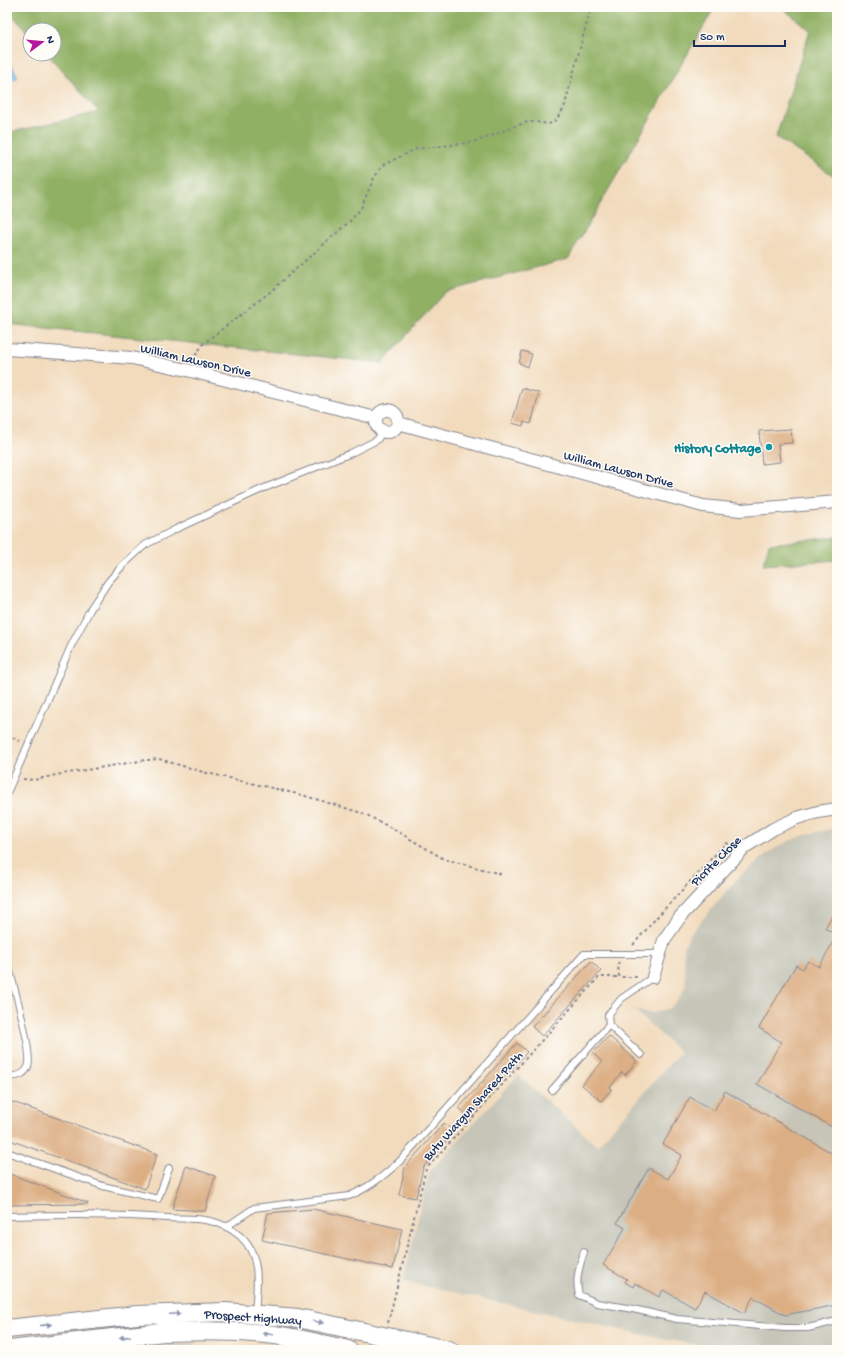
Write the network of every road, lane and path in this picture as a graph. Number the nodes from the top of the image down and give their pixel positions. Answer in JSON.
{"nodes":[{"id":1,"x":591,"y":7,"type":"edge"},
{"id":2,"x":7,"y":349,"type":"edge"},
{"id":3,"x":195,"y":356,"type":"dead end"},
{"id":4,"x":376,"y":418,"type":"junction"},
{"id":5,"x":398,"y":423,"type":"junction"},
{"id":6,"x":383,"y":432,"type":"junction"},
{"id":7,"x":837,"y":502,"type":"edge"},
{"id":8,"x":7,"y":735,"type":"edge"},
{"id":9,"x":28,"y":746,"type":"junction"},
{"id":10,"x":15,"y":775,"type":"junction"},
{"id":11,"x":7,"y":793,"type":"edge"},
{"id":12,"x":837,"y":809,"type":"edge"},
{"id":13,"x":501,"y":874,"type":"dead end"},
{"id":14,"x":660,"y":954,"type":"junction"},
{"id":15,"x":7,"y":961,"type":"edge"},
{"id":16,"x":619,"y":977,"type":"dead end"},
{"id":17,"x":653,"y":977,"type":"joint"},
{"id":18,"x":609,"y":1025,"type":"junction"},
{"id":19,"x":641,"y":1054,"type":"dead end"},
{"id":20,"x":7,"y":1076,"type":"edge"},
{"id":21,"x":552,"y":1090,"type":"dead end"},
{"id":22,"x":7,"y":1152,"type":"edge"},
{"id":23,"x":169,"y":1168,"type":"dead end"},
{"id":24,"x":7,"y":1216,"type":"edge"},
{"id":25,"x":226,"y":1227,"type":"junction"},
{"id":26,"x":584,"y":1252,"type":"dead end"},
{"id":27,"x":255,"y":1314,"type":"junction"},
{"id":28,"x":837,"y":1321,"type":"edge"},
{"id":29,"x":388,"y":1326,"type":"dead end"},
{"id":30,"x":7,"y":1329,"type":"edge"},
{"id":31,"x":10,"y":1350,"type":"edge"},
{"id":32,"x":348,"y":1350,"type":"edge"},
{"id":33,"x":449,"y":1350,"type":"edge"}],
"edges":[{"from":1,"to":3,"type":"path"},
{"from":2,"to":4,"type":"street","name":"William Lawson Drive"},
{"from":4,"to":5,"type":"street"},
{"from":4,"to":6,"type":"street"},
{"from":5,"to":6,"type":"street"},
{"from":5,"to":7,"type":"street","name":"William Lawson Drive"},
{"from":6,"to":9,"type":"lane"},
{"from":8,"to":9,"type":"path"},
{"from":9,"to":10,"type":"lane"},
{"from":10,"to":11,"type":"lane"},
{"from":10,"to":13,"type":"path"},
{"from":12,"to":14,"type":"street","name":"Picrite Close"},
{"from":14,"to":17,"type":"street","name":"Picrite Close"},
{"from":14,"to":25,"type":"lane"},
{"from":15,"to":20,"type":"lane"},
{"from":16,"to":29,"type":"path","name":"Butu Wargun Shared Path"},
{"from":17,"to":18,"type":"lane"},
{"from":18,"to":19,"type":"lane"},
{"from":18,"to":21,"type":"lane"},
{"from":22,"to":23,"type":"lane"},
{"from":24,"to":25,"type":"lane"},
{"from":25,"to":27,"type":"lane"},
{"from":26,"to":28,"type":"lane"},
{"from":30,"to":27,"type":"main road","name":"Prospect Highway","one_way":true},
{"from":27,"to":33,"type":"main road","name":"Prospect Highway","one_way":true},
{"from":32,"to":31,"type":"main road","name":"Prospect Highway","one_way":true}]}
